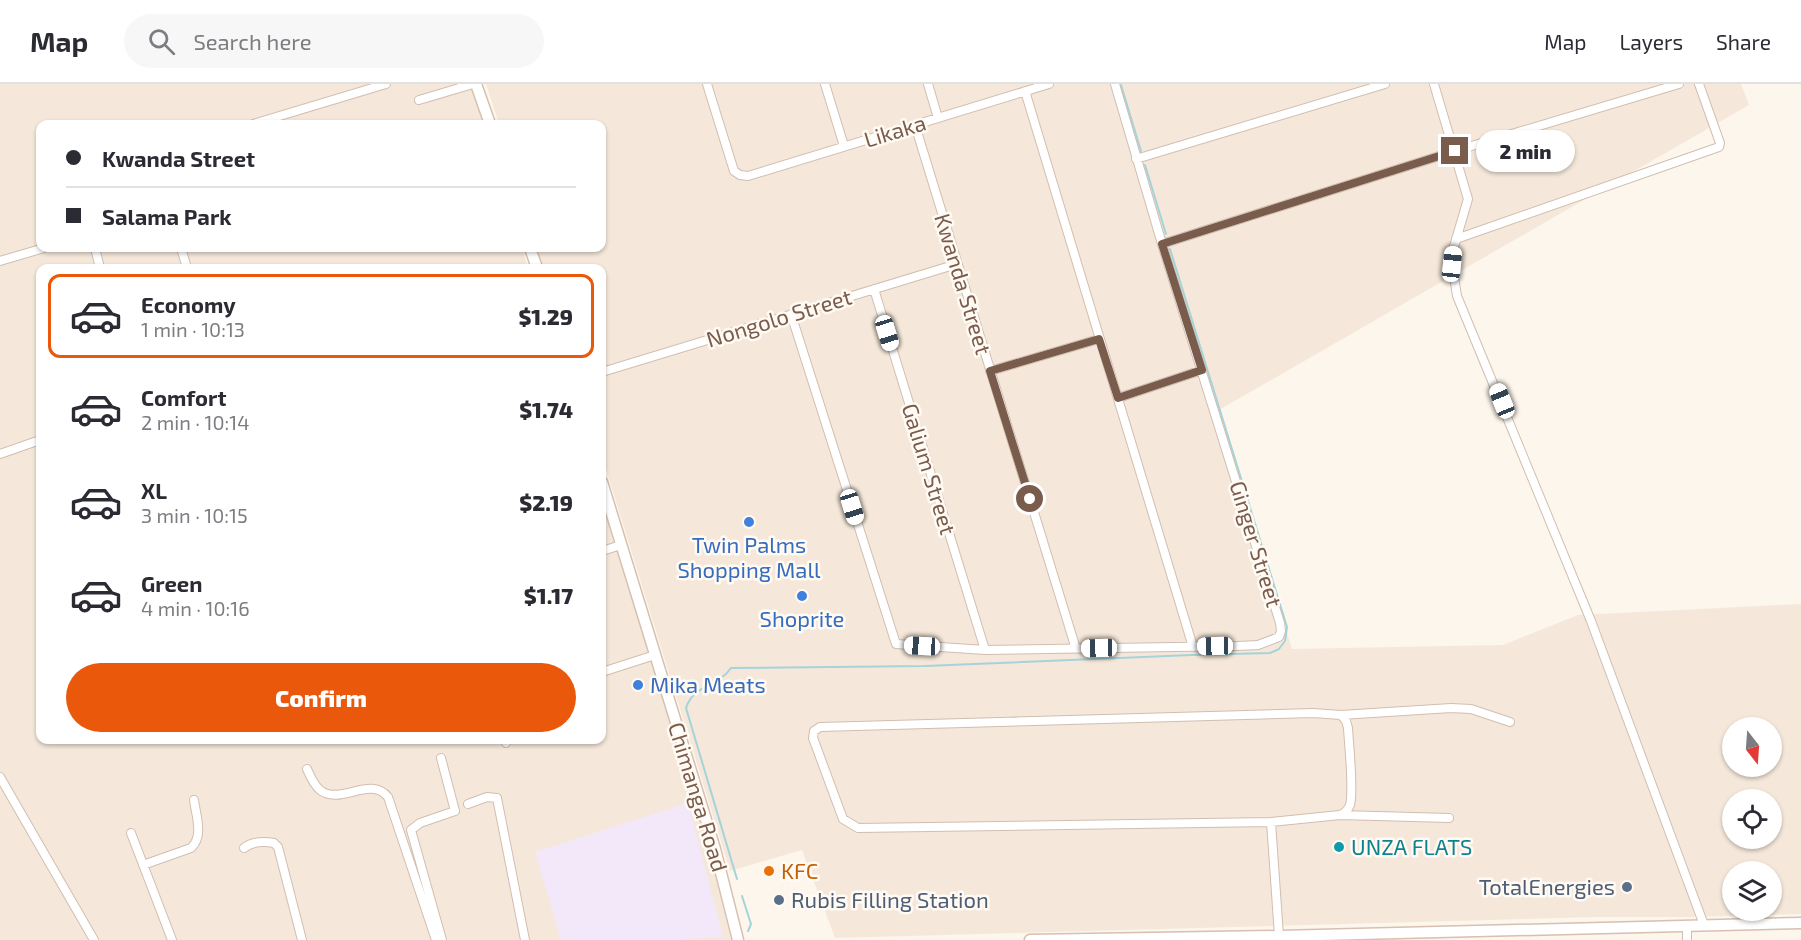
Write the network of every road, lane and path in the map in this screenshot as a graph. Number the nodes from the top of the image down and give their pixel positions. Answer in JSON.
{"nodes":[{"id":1,"x":386,"y":84,"type":"edge"},
{"id":2,"x":475,"y":84,"type":"edge"},
{"id":3,"x":706,"y":84,"type":"edge"},
{"id":4,"x":825,"y":84,"type":"edge"},
{"id":5,"x":928,"y":84,"type":"edge"},
{"id":6,"x":1049,"y":84,"type":"edge"},
{"id":7,"x":1114,"y":84,"type":"edge"},
{"id":8,"x":1385,"y":84,"type":"edge"},
{"id":9,"x":1434,"y":84,"type":"edge"},
{"id":10,"x":1679,"y":84,"type":"edge"},
{"id":11,"x":1699,"y":84,"type":"edge"},
{"id":12,"x":1022,"y":89,"type":"edge"},
{"id":13,"x":419,"y":100,"type":"dead end"},
{"id":14,"x":938,"y":118,"type":"junction"},
{"id":15,"x":266,"y":120,"type":"edge"},
{"id":16,"x":488,"y":120,"type":"edge"},
{"id":17,"x":915,"y":125,"type":"junction"},
{"id":18,"x":844,"y":146,"type":"junction"},
{"id":19,"x":1455,"y":151,"type":"junction"},
{"id":20,"x":1136,"y":159,"type":"junction"},
{"id":21,"x":1456,"y":239,"type":"junction"},
{"id":22,"x":1162,"y":244,"type":"junction"},
{"id":23,"x":36,"y":250,"type":"edge"},
{"id":24,"x":0,"y":261,"type":"edge"},
{"id":25,"x":957,"y":264,"type":"junction"},
{"id":26,"x":874,"y":289,"type":"junction"},
{"id":27,"x":791,"y":314,"type":"junction"},
{"id":28,"x":1099,"y":339,"type":"junction"},
{"id":29,"x":1202,"y":370,"type":"junction"},
{"id":30,"x":606,"y":371,"type":"edge"},
{"id":31,"x":990,"y":371,"type":"junction"},
{"id":32,"x":1118,"y":398,"type":"junction"},
{"id":33,"x":36,"y":441,"type":"edge"},
{"id":34,"x":0,"y":453,"type":"edge"},
{"id":35,"x":606,"y":495,"type":"edge"},
{"id":36,"x":621,"y":545,"type":"junction"},
{"id":37,"x":606,"y":550,"type":"edge"},
{"id":38,"x":1193,"y":646,"type":"junction"},
{"id":39,"x":1076,"y":649,"type":"junction"},
{"id":40,"x":985,"y":650,"type":"junction"},
{"id":41,"x":656,"y":655,"type":"junction"},
{"id":42,"x":606,"y":671,"type":"edge"},
{"id":43,"x":1341,"y":715,"type":"junction"},
{"id":44,"x":1510,"y":722,"type":"dead end"},
{"id":45,"x":441,"y":758,"type":"dead end"},
{"id":46,"x":307,"y":769,"type":"dead end"},
{"id":47,"x":0,"y":777,"type":"edge"},
{"id":48,"x":194,"y":800,"type":"dead end"},
{"id":49,"x":468,"y":804,"type":"dead end"},
{"id":50,"x":1340,"y":815,"type":"junction"},
{"id":51,"x":1449,"y":818,"type":"dead end"},
{"id":52,"x":1272,"y":822,"type":"junction"},
{"id":53,"x":131,"y":833,"type":"dead end"},
{"id":54,"x":244,"y":848,"type":"dead end"},
{"id":55,"x":143,"y":865,"type":"junction"},
{"id":56,"x":1801,"y":923,"type":"edge"},
{"id":57,"x":1688,"y":925,"type":"junction"},
{"id":58,"x":1704,"y":925,"type":"junction"},
{"id":59,"x":1279,"y":936,"type":"junction"},
{"id":60,"x":1463,"y":936,"type":"edge"},
{"id":61,"x":1203,"y":939,"type":"edge"},
{"id":62,"x":94,"y":940,"type":"edge"},
{"id":63,"x":172,"y":940,"type":"edge"},
{"id":64,"x":302,"y":940,"type":"edge"},
{"id":65,"x":436,"y":940,"type":"edge"},
{"id":66,"x":442,"y":940,"type":"edge"},
{"id":67,"x":525,"y":940,"type":"edge"},
{"id":68,"x":738,"y":940,"type":"edge"},
{"id":69,"x":1030,"y":940,"type":"edge"},
{"id":70,"x":1688,"y":940,"type":"edge"}],
"edges":[{"from":1,"to":15,"type":"street"},
{"from":2,"to":13,"type":"street"},
{"from":2,"to":16,"type":"main road"},
{"from":3,"to":18,"type":"street","name":"Likaka"},
{"from":4,"to":18,"type":"street"},
{"from":5,"to":14,"type":"street"},
{"from":6,"to":12,"type":"street","name":"Likaka"},
{"from":7,"to":20,"type":"street","name":"Ginger Street"},
{"from":8,"to":20,"type":"street"},
{"from":9,"to":19,"type":"street"},
{"from":10,"to":19,"type":"street"},
{"from":11,"to":21,"type":"street"},
{"from":12,"to":14,"type":"street","name":"Likaka"},
{"from":12,"to":28,"type":"street"},
{"from":14,"to":17,"type":"street","name":"Likaka"},
{"from":17,"to":18,"type":"street","name":"Likaka"},
{"from":17,"to":25,"type":"street","name":"Kwanda Street"},
{"from":19,"to":21,"type":"street"},
{"from":19,"to":22,"type":"street"},
{"from":20,"to":22,"type":"street","name":"Ginger Street"},
{"from":21,"to":58,"type":"street"},
{"from":22,"to":29,"type":"street","name":"Ginger Street"},
{"from":23,"to":24,"type":"street"},
{"from":25,"to":26,"type":"street","name":"Nongolo Street"},
{"from":25,"to":31,"type":"street","name":"Kwanda Street"},
{"from":26,"to":27,"type":"street","name":"Nongolo Street"},
{"from":26,"to":40,"type":"street","name":"Galium Street"},
{"from":27,"to":30,"type":"street","name":"Nongolo Street"},
{"from":27,"to":40,"type":"street","name":"Ginger Street"},
{"from":28,"to":31,"type":"street"},
{"from":28,"to":32,"type":"street"},
{"from":29,"to":32,"type":"street"},
{"from":29,"to":38,"type":"street","name":"Ginger Street"},
{"from":31,"to":39,"type":"street","name":"Kwanda Street"},
{"from":32,"to":38,"type":"street"},
{"from":33,"to":34,"type":"street"},
{"from":35,"to":36,"type":"main road","name":"Chimanga Road"},
{"from":36,"to":37,"type":"street"},
{"from":36,"to":41,"type":"main road","name":"Chimanga Road"},
{"from":38,"to":39,"type":"street","name":"Ginger Street"},
{"from":39,"to":40,"type":"street","name":"Ginger Street"},
{"from":41,"to":42,"type":"street"},
{"from":41,"to":68,"type":"main road","name":"Chimanga Road"},
{"from":43,"to":44,"type":"street"},
{"from":43,"to":50,"type":"street"},
{"from":43,"to":52,"type":"street"},
{"from":45,"to":66,"type":"street"},
{"from":46,"to":65,"type":"street"},
{"from":47,"to":62,"type":"street"},
{"from":48,"to":55,"type":"street"},
{"from":49,"to":67,"type":"street"},
{"from":50,"to":51,"type":"street"},
{"from":50,"to":52,"type":"street"},
{"from":52,"to":59,"type":"street"},
{"from":53,"to":55,"type":"street"},
{"from":54,"to":64,"type":"street"},
{"from":55,"to":63,"type":"street"},
{"from":56,"to":58,"type":"main road"},
{"from":57,"to":58,"type":"main road"},
{"from":57,"to":60,"type":"main road"},
{"from":57,"to":70,"type":"street"},
{"from":59,"to":60,"type":"main road"},
{"from":59,"to":61,"type":"main road"},
{"from":61,"to":69,"type":"main road"}]}
